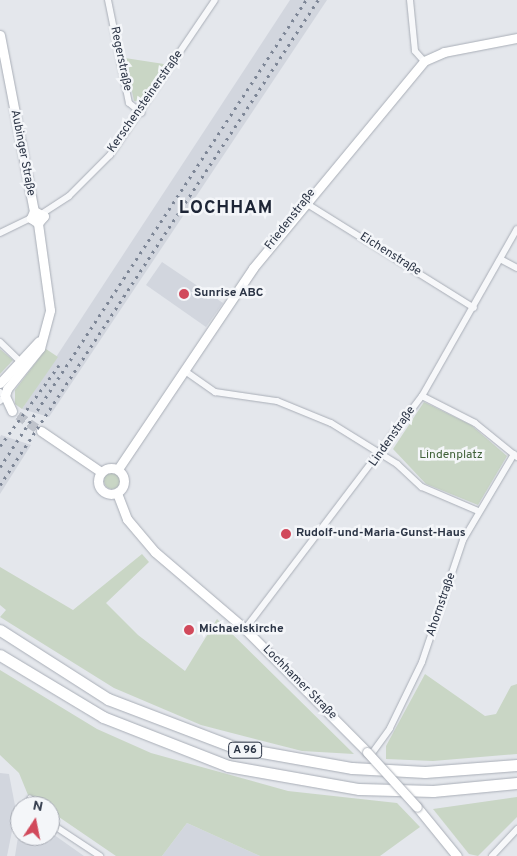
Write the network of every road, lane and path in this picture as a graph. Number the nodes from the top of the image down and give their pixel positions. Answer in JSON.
{"nodes":[{"id":1,"x":108,"y":0,"type":"edge"},
{"id":2,"x":215,"y":0,"type":"edge"},
{"id":3,"x":410,"y":0,"type":"edge"},
{"id":4,"x":0,"y":35,"type":"edge"},
{"id":5,"x":517,"y":38,"type":"edge"},
{"id":6,"x":424,"y":61,"type":"junction"},
{"id":7,"x":142,"y":113,"type":"junction"},
{"id":8,"x":304,"y":202,"type":"junction"},
{"id":9,"x":36,"y":216,"type":"junction"},
{"id":10,"x":517,"y":229,"type":"edge"},
{"id":11,"x":0,"y":233,"type":"edge"},
{"id":12,"x":502,"y":260,"type":"junction"},
{"id":13,"x":517,"y":268,"type":"edge"},
{"id":14,"x":474,"y":308,"type":"junction"},
{"id":15,"x":44,"y":336,"type":"junction"},
{"id":16,"x":0,"y":342,"type":"edge"},
{"id":17,"x":20,"y":361,"type":"junction"},
{"id":18,"x":185,"y":371,"type":"junction"},
{"id":19,"x":0,"y":383,"type":"edge"},
{"id":20,"x":422,"y":396,"type":"junction"},
{"id":21,"x":1,"y":398,"type":"edge"},
{"id":22,"x":15,"y":413,"type":"tunnel mouth"},
{"id":23,"x":41,"y":430,"type":"tunnel mouth"},
{"id":24,"x":382,"y":454,"type":"junction"},
{"id":25,"x":515,"y":455,"type":"edge"},
{"id":26,"x":118,"y":469,"type":"junction"},
{"id":27,"x":101,"y":472,"type":"junction"},
{"id":28,"x":117,"y":493,"type":"junction"},
{"id":29,"x":478,"y":511,"type":"junction"},
{"id":30,"x":245,"y":629,"type":"junction"},
{"id":31,"x":0,"y":630,"type":"edge"},
{"id":32,"x":0,"y":654,"type":"edge"},
{"id":33,"x":370,"y":753,"type":"junction"},
{"id":34,"x":517,"y":765,"type":"edge"},
{"id":35,"x":517,"y":784,"type":"edge"},
{"id":36,"x":60,"y":829,"type":"edge"},
{"id":37,"x":517,"y":829,"type":"edge"},
{"id":38,"x":100,"y":856,"type":"edge"},
{"id":39,"x":458,"y":856,"type":"edge"},
{"id":40,"x":492,"y":856,"type":"edge"}],
"edges":[{"from":1,"to":7,"type":"street","name":"Regerstraße"},
{"from":2,"to":7,"type":"street","name":"Kerschensteinerstraße"},
{"from":3,"to":6,"type":"street"},
{"from":4,"to":9,"type":"street","name":"Aubinger Straße"},
{"from":5,"to":6,"type":"street","name":"Friedenstraße"},
{"from":6,"to":8,"type":"street","name":"Friedenstraße"},
{"from":7,"to":9,"type":"street","name":"Kerschensteinerstraße"},
{"from":8,"to":14,"type":"street","name":"Eichenstraße"},
{"from":8,"to":18,"type":"street","name":"Friedenstraße"},
{"from":9,"to":11,"type":"street","name":"Kerschensteinerstraße"},
{"from":9,"to":15,"type":"street","name":"Aubinger Straße"},
{"from":10,"to":12,"type":"street","name":"Lindenstraße"},
{"from":12,"to":13,"type":"street"},
{"from":12,"to":14,"type":"street","name":"Lindenstraße"},
{"from":14,"to":20,"type":"street","name":"Lindenstraße"},
{"from":15,"to":17,"type":"street"},
{"from":15,"to":21,"type":"street","name":"Aubinger Straße"},
{"from":16,"to":17,"type":"street"},
{"from":17,"to":19,"type":"street"},
{"from":18,"to":24,"type":"street"},
{"from":18,"to":26,"type":"street","name":"Friedenstraße"},
{"from":20,"to":24,"type":"street","name":"Lindenstraße"},
{"from":20,"to":25,"type":"street"},
{"from":21,"to":22,"type":"street"},
{"from":23,"to":27,"type":"street"},
{"from":24,"to":29,"type":"street"},
{"from":24,"to":30,"type":"street","name":"Lindenstraße"},
{"from":25,"to":29,"type":"street","name":"Ahornstraße"},
{"from":26,"to":27,"type":"street"},
{"from":26,"to":28,"type":"street","name":"Lochhamer Straße"},
{"from":27,"to":28,"type":"street"},
{"from":28,"to":30,"type":"street","name":"Lochhamer Straße"},
{"from":29,"to":33,"type":"street","name":"Ahornstraße"},
{"from":30,"to":33,"type":"street","name":"Lochhamer Straße"},
{"from":31,"to":34,"type":"highway","number":"A 96"},
{"from":32,"to":35,"type":"highway","number":"A 96"},
{"from":33,"to":39,"type":"street","name":"Lochhamer Straße","bridge":true},
{"from":36,"to":38,"type":"street"},
{"from":37,"to":40,"type":"street"}]}
